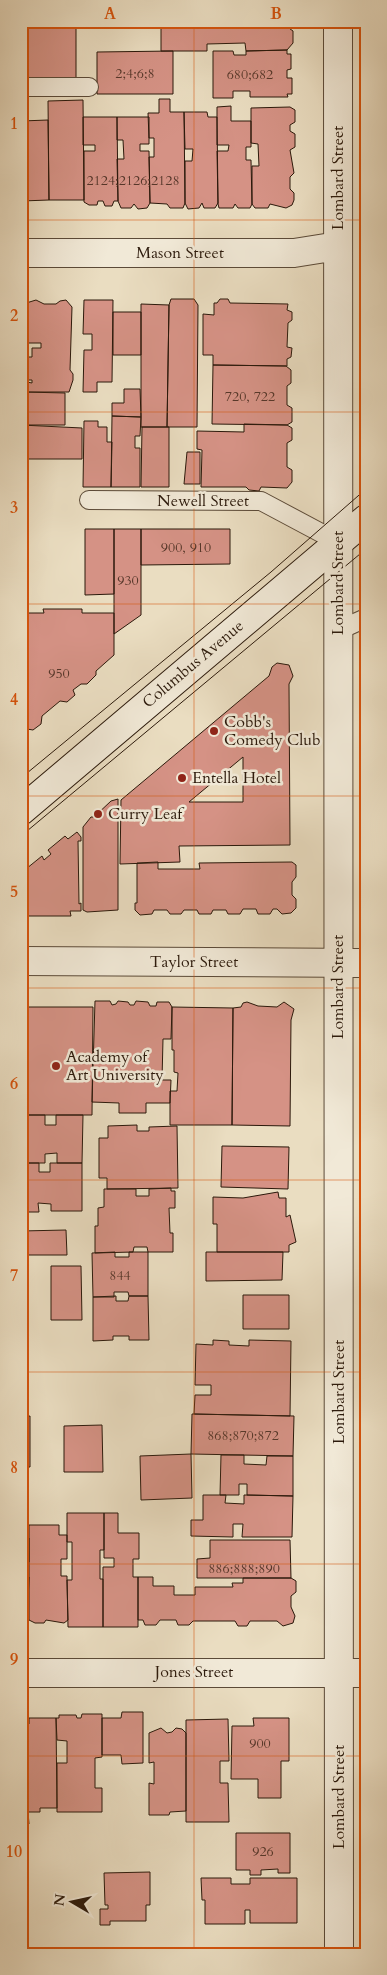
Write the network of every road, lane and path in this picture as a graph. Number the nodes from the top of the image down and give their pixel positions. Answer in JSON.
{"nodes":[{"id":1,"x":338,"y":21,"type":"edge"},
{"id":2,"x":21,"y":86,"type":"edge"},
{"id":3,"x":89,"y":87,"type":"dead end"},
{"id":4,"x":338,"y":246,"type":"junction"},
{"id":5,"x":21,"y":253,"type":"edge"},
{"id":6,"x":89,"y":500,"type":"dead end"},
{"id":7,"x":366,"y":519,"type":"edge"},
{"id":8,"x":338,"y":542,"type":"junction"},
{"id":9,"x":366,"y":618,"type":"edge"},
{"id":10,"x":338,"y":630,"type":"junction"},
{"id":11,"x":21,"y":810,"type":"edge"},
{"id":12,"x":21,"y":961,"type":"edge"},
{"id":13,"x":338,"y":963,"type":"junction"},
{"id":14,"x":366,"y":963,"type":"edge"},
{"id":15,"x":21,"y":1673,"type":"edge"},
{"id":16,"x":339,"y":1673,"type":"junction"},
{"id":17,"x":366,"y":1673,"type":"edge"},
{"id":18,"x":339,"y":1954,"type":"edge"}],
"edges":[{"from":1,"to":4,"type":"street","name":"Lombard Street"},
{"from":2,"to":3,"type":"lane"},
{"from":4,"to":5,"type":"street","name":"Mason Street"},
{"from":4,"to":8,"type":"street","name":"Lombard Street"},
{"from":6,"to":8,"type":"lane","name":"Newell Street"},
{"from":7,"to":8,"type":"street","name":"Columbus Avenue"},
{"from":8,"to":10,"type":"street","name":"Lombard Street"},
{"from":8,"to":11,"type":"street","name":"Columbus Avenue"},
{"from":9,"to":10,"type":"lane"},
{"from":10,"to":13,"type":"street","name":"Lombard Street"},
{"from":12,"to":13,"type":"street","name":"Taylor Street"},
{"from":13,"to":14,"type":"street","name":"Taylor Street"},
{"from":13,"to":16,"type":"street","name":"Lombard Street"},
{"from":15,"to":16,"type":"street","name":"Jones Street"},
{"from":16,"to":17,"type":"street","name":"Jones Street"},
{"from":16,"to":18,"type":"street","name":"Lombard Street"}]}
